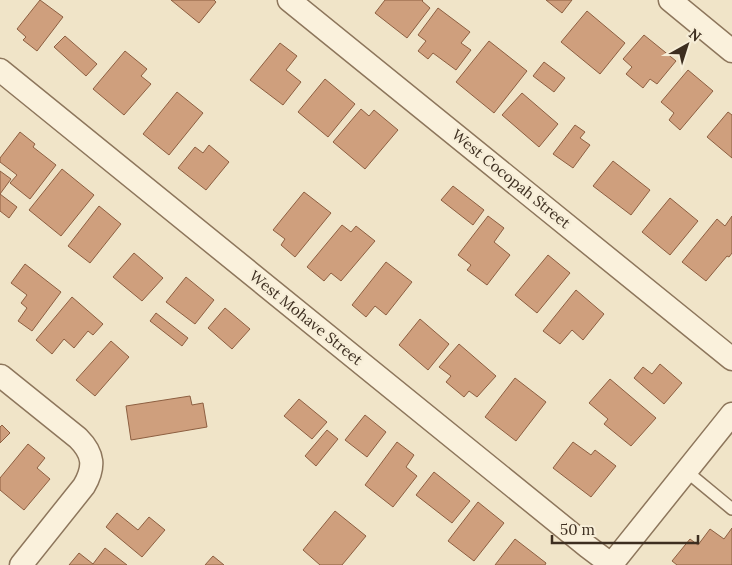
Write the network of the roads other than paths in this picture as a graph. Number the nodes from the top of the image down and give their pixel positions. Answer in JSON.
{"nodes":[{"id":1,"x":289,"y":0,"type":"edge"},
{"id":2,"x":670,"y":0,"type":"edge"},
{"id":3,"x":732,"y":51,"type":"edge"},
{"id":4,"x":0,"y":70,"type":"edge"},
{"id":5,"x":732,"y":359,"type":"edge"},
{"id":6,"x":1,"y":376,"type":"edge"},
{"id":7,"x":732,"y":414,"type":"edge"},
{"id":8,"x":686,"y":471,"type":"junction"},
{"id":9,"x":732,"y":509,"type":"edge"},
{"id":10,"x":21,"y":565,"type":"edge"},
{"id":11,"x":611,"y":565,"type":"edge"}],
"edges":[{"from":1,"to":5,"type":"street","name":"West Cocopah Street"},
{"from":2,"to":3,"type":"street"},
{"from":4,"to":11,"type":"street","name":"West Mohave Street"},
{"from":6,"to":10,"type":"street"},
{"from":7,"to":8,"type":"street"},
{"from":8,"to":9,"type":"lane"},
{"from":8,"to":11,"type":"street"}]}
